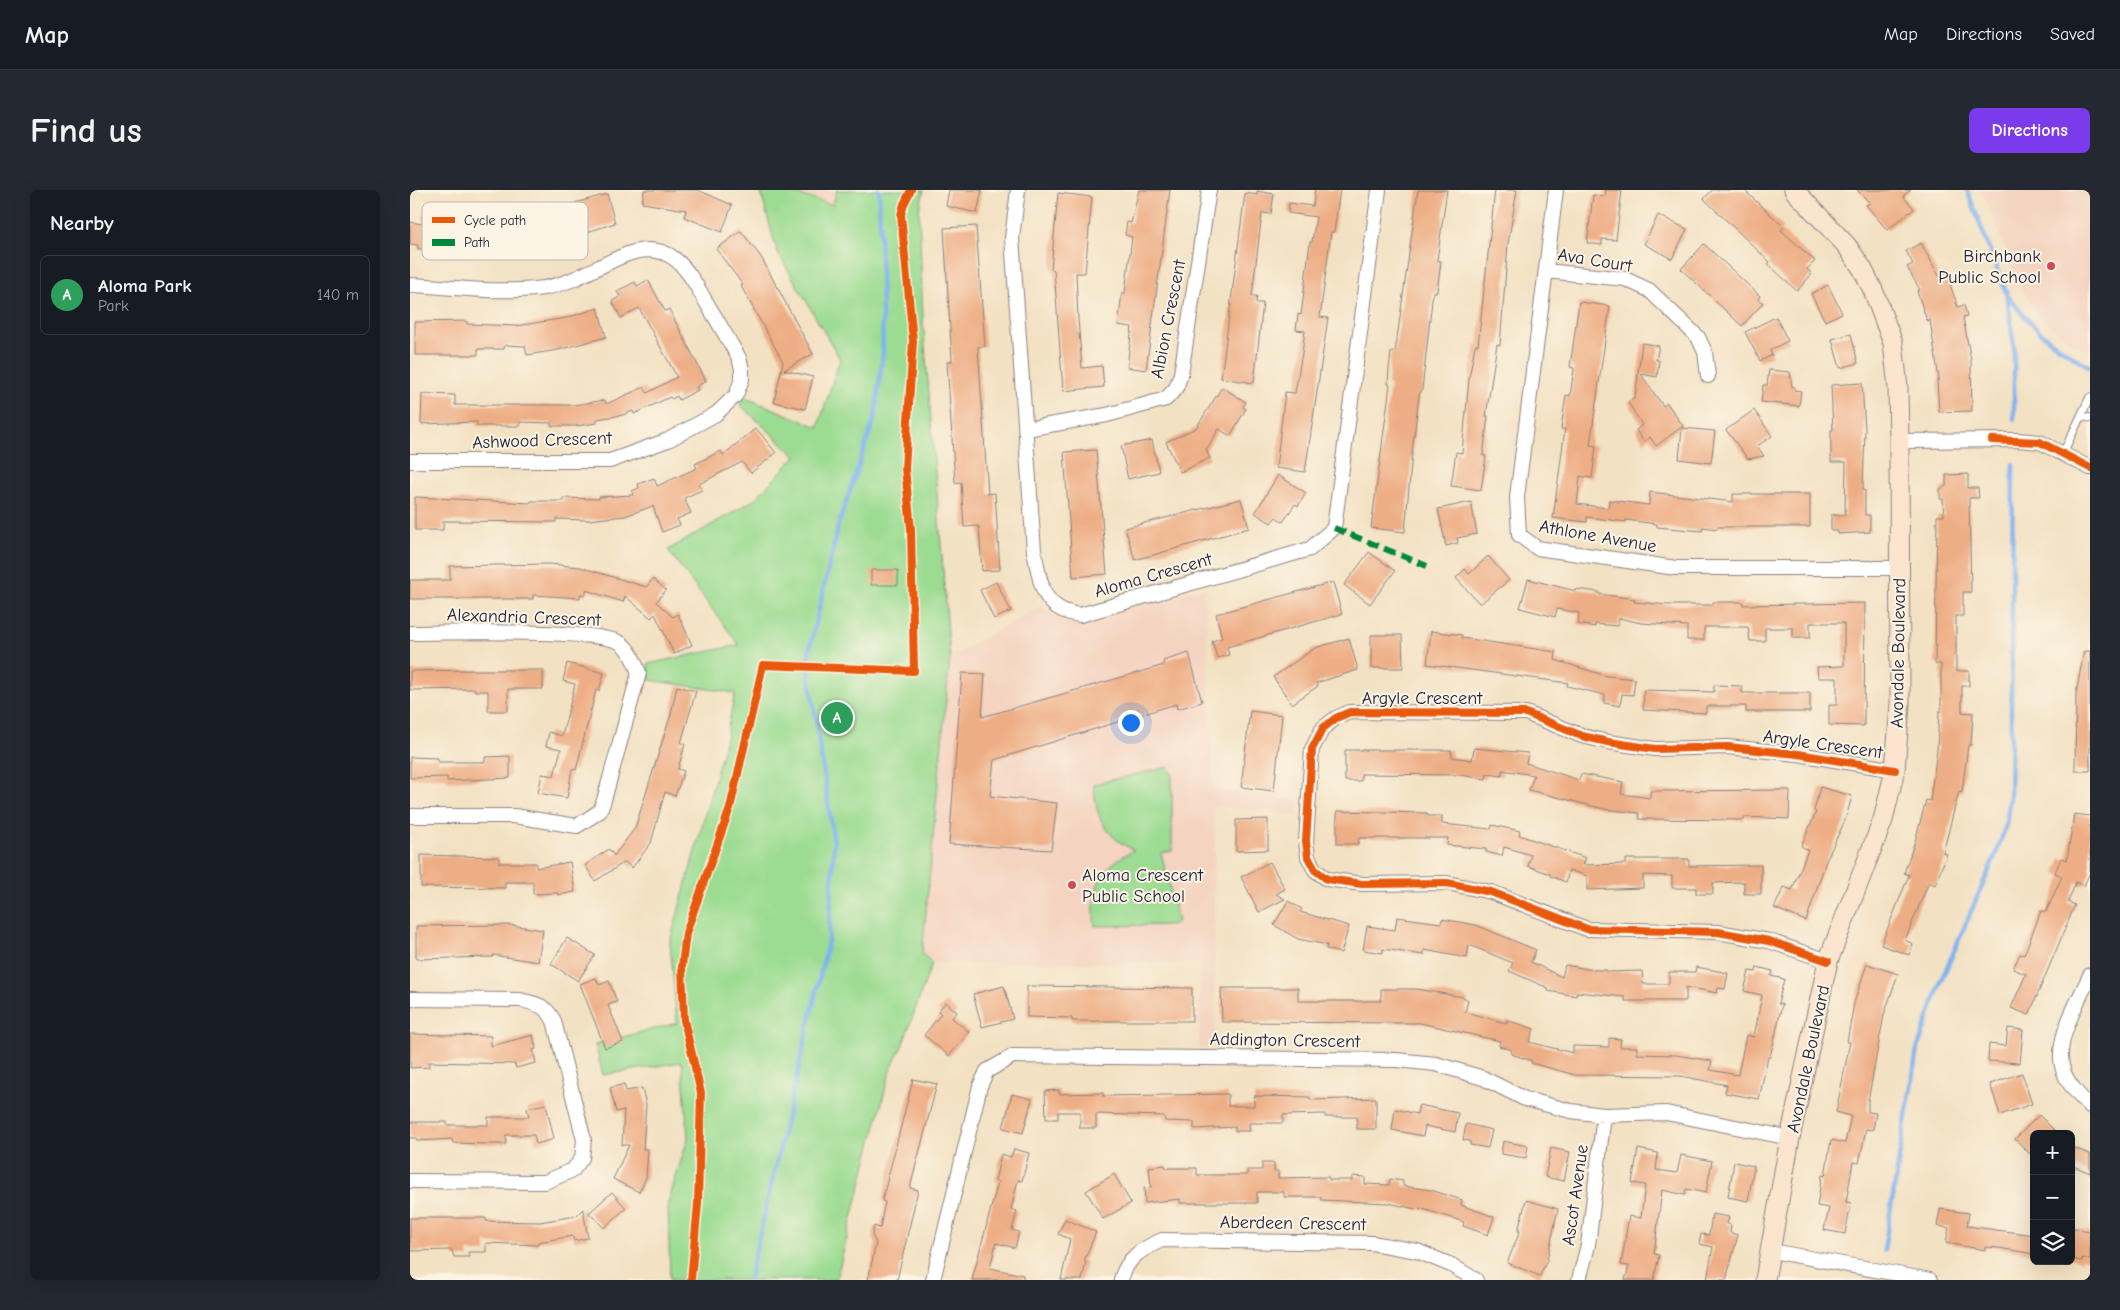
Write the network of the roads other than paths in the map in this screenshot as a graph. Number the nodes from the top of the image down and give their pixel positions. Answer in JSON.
{"nodes":[{"id":1,"x":1018,"y":190,"type":"edge"},
{"id":2,"x":1209,"y":190,"type":"edge"},
{"id":3,"x":1379,"y":190,"type":"edge"},
{"id":4,"x":1556,"y":190,"type":"edge"},
{"id":5,"x":1794,"y":190,"type":"edge"},
{"id":6,"x":1546,"y":271,"type":"junction"},
{"id":7,"x":410,"y":285,"type":"edge"},
{"id":8,"x":1708,"y":376,"type":"dead end"},
{"id":9,"x":2090,"y":397,"type":"edge"},
{"id":10,"x":2081,"y":416,"type":"junction"},
{"id":11,"x":2090,"y":418,"type":"edge"},
{"id":12,"x":1026,"y":429,"type":"junction"},
{"id":13,"x":1899,"y":441,"type":"junction"},
{"id":14,"x":2063,"y":453,"type":"junction"},
{"id":15,"x":410,"y":461,"type":"edge"},
{"id":16,"x":2090,"y":468,"type":"edge"},
{"id":17,"x":1899,"y":568,"type":"junction"},
{"id":18,"x":410,"y":633,"type":"edge"},
{"id":19,"x":1895,"y":770,"type":"junction"},
{"id":20,"x":410,"y":816,"type":"edge"},
{"id":21,"x":1828,"y":961,"type":"junction"},
{"id":22,"x":2090,"y":975,"type":"edge"},
{"id":23,"x":410,"y":999,"type":"edge"},
{"id":24,"x":2090,"y":1106,"type":"edge"},
{"id":25,"x":1604,"y":1115,"type":"junction"},
{"id":26,"x":1790,"y":1138,"type":"junction"},
{"id":27,"x":410,"y":1181,"type":"edge"},
{"id":28,"x":1771,"y":1250,"type":"junction"},
{"id":29,"x":933,"y":1280,"type":"edge"},
{"id":30,"x":1122,"y":1280,"type":"edge"},
{"id":31,"x":1476,"y":1280,"type":"edge"},
{"id":32,"x":1579,"y":1280,"type":"edge"},
{"id":33,"x":1766,"y":1280,"type":"edge"},
{"id":34,"x":1930,"y":1280,"type":"edge"}],
"edges":[{"from":1,"to":12,"type":"street","name":"Aloma Crescent"},
{"from":2,"to":12,"type":"street","name":"Albion Crescent"},
{"from":3,"to":12,"type":"street","name":"Aloma Crescent"},
{"from":4,"to":6,"type":"street","name":"Athlone Avenue"},
{"from":5,"to":13,"type":"street","name":"Avondale Boulevard"},
{"from":6,"to":8,"type":"street","name":"Ava Court"},
{"from":6,"to":17,"type":"street","name":"Athlone Avenue"},
{"from":7,"to":15,"type":"street","name":"Ashwood Crescent"},
{"from":9,"to":10,"type":"lane"},
{"from":10,"to":11,"type":"lane"},
{"from":10,"to":14,"type":"lane"},
{"from":13,"to":14,"type":"street"},
{"from":13,"to":17,"type":"street","name":"Avondale Boulevard"},
{"from":14,"to":16,"type":"street"},
{"from":17,"to":19,"type":"street","name":"Avondale Boulevard"},
{"from":18,"to":20,"type":"street","name":"Alexandria Crescent"},
{"from":19,"to":21,"type":"street","name":"Avondale Boulevard"},
{"from":19,"to":21,"type":"street","name":"Argyle Crescent"},
{"from":21,"to":26,"type":"street","name":"Avondale Boulevard"},
{"from":22,"to":24,"type":"street"},
{"from":23,"to":27,"type":"street"},
{"from":25,"to":26,"type":"street","name":"Addington Crescent"},
{"from":25,"to":29,"type":"street","name":"Addington Crescent"},
{"from":25,"to":32,"type":"street","name":"Ascot Avenue"},
{"from":26,"to":28,"type":"street","name":"Avondale Boulevard"},
{"from":28,"to":33,"type":"street","name":"Avondale Boulevard"},
{"from":28,"to":34,"type":"street"},
{"from":30,"to":31,"type":"street","name":"Aberdeen Crescent"}]}
